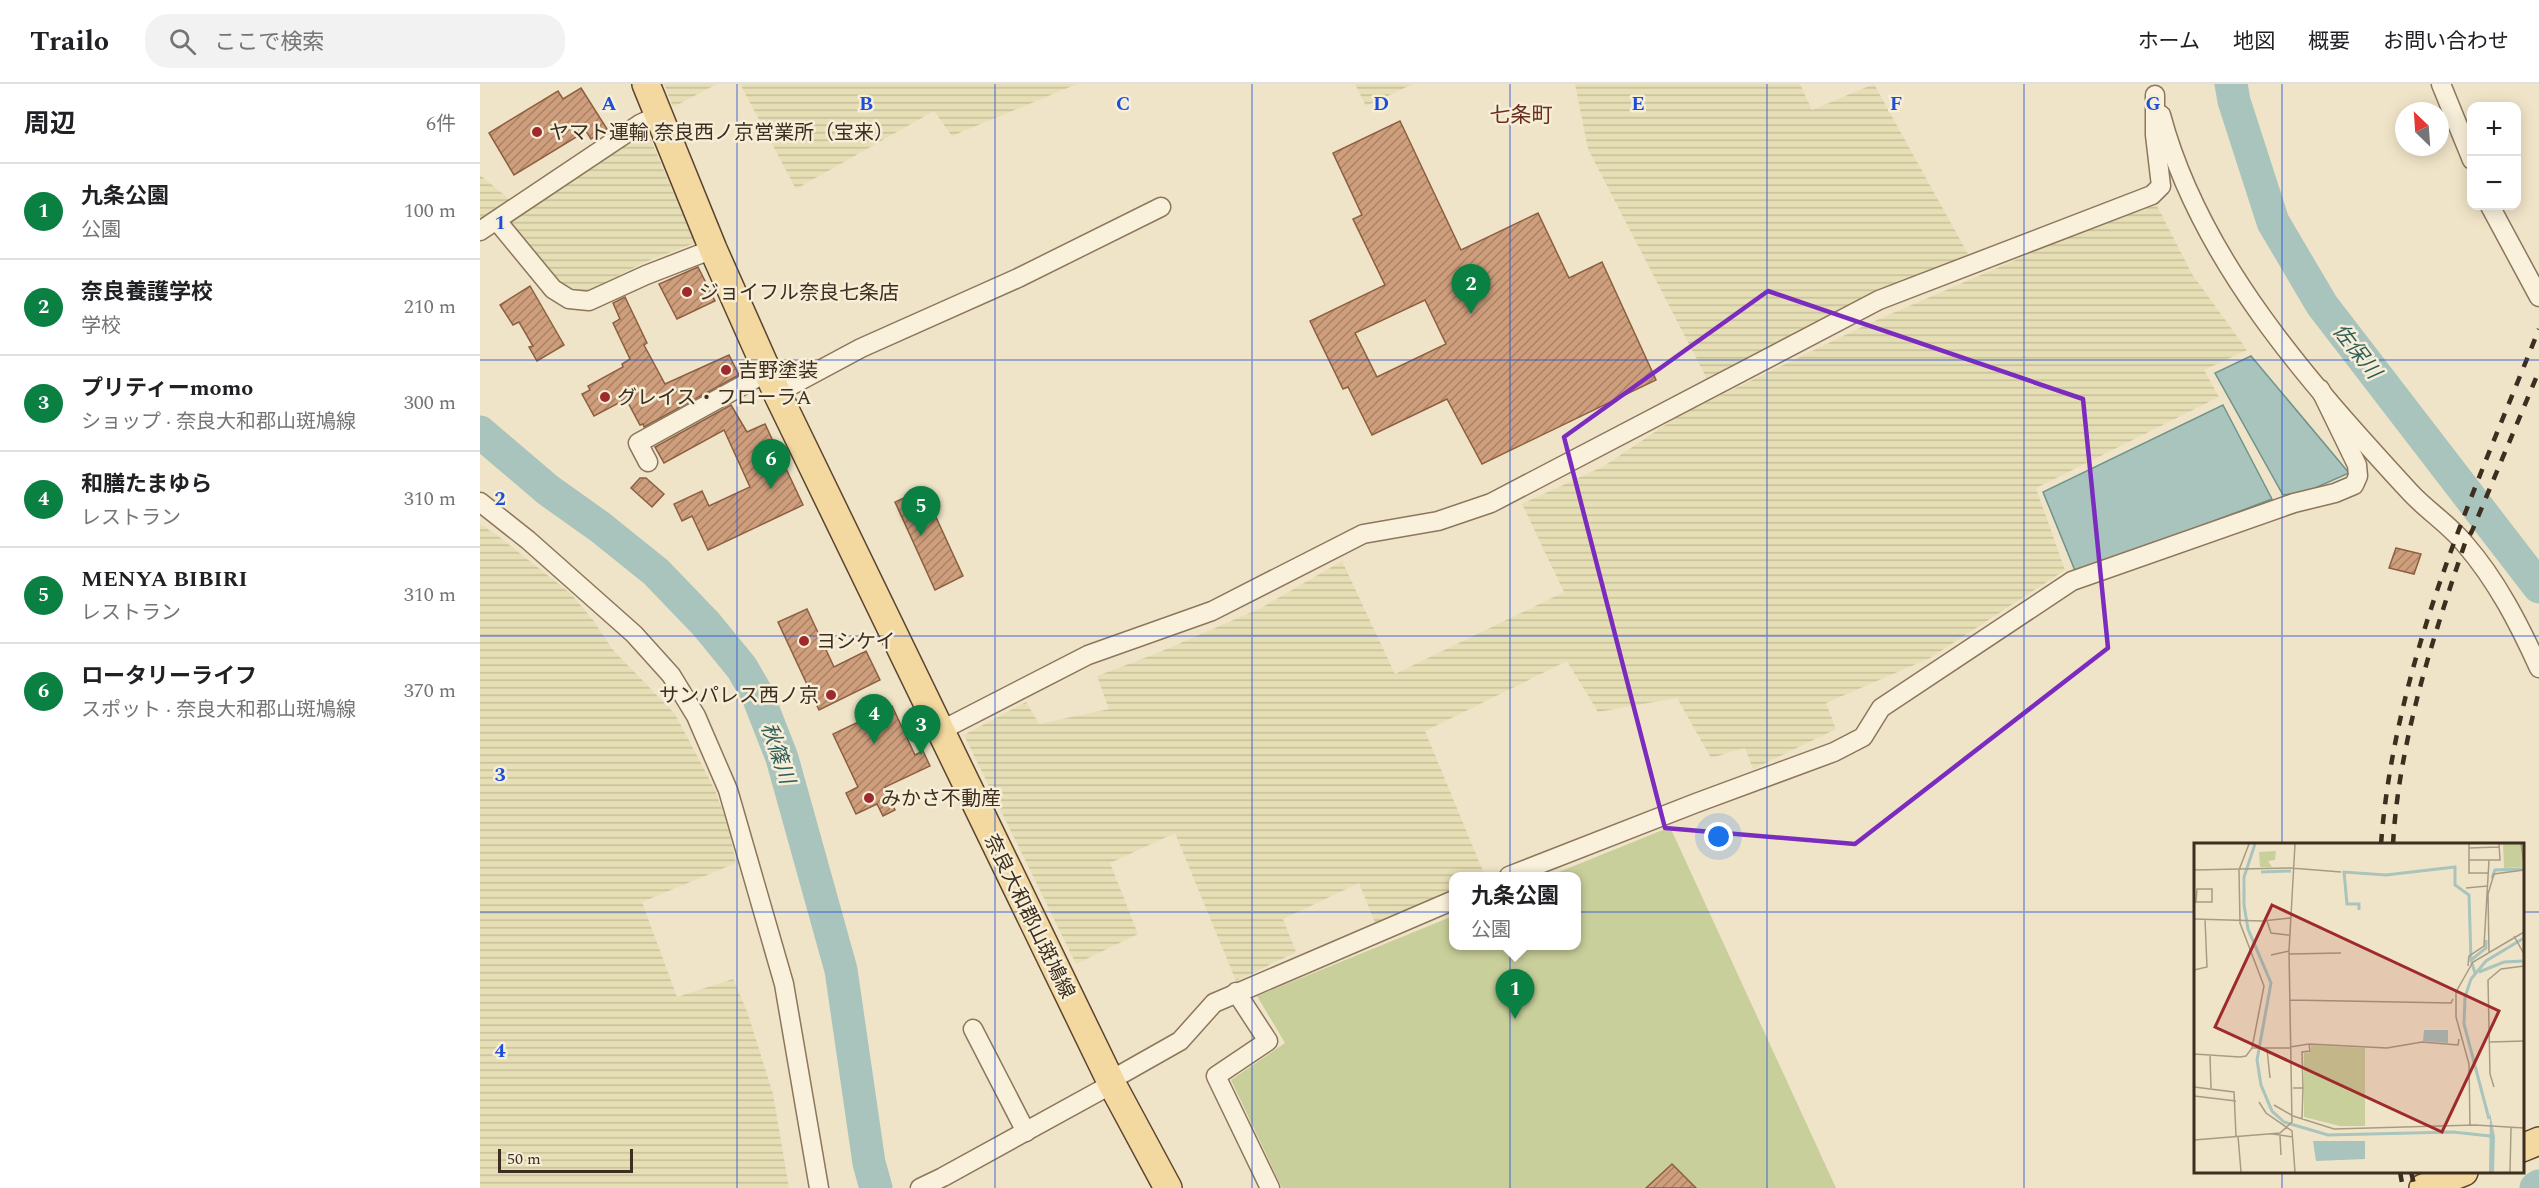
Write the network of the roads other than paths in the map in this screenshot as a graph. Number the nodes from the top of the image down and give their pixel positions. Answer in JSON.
{"nodes":[{"id":1,"x":645,"y":84,"type":"edge"},
{"id":2,"x":2441,"y":84,"type":"edge"},
{"id":3,"x":2155,"y":90,"type":"edge"},
{"id":4,"x":657,"y":116,"type":"junction"},
{"id":5,"x":2470,"y":156,"type":"edge"},
{"id":6,"x":1161,"y":207,"type":"dead end"},
{"id":7,"x":2492,"y":210,"type":"edge"},
{"id":8,"x":497,"y":221,"type":"junction"},
{"id":9,"x":480,"y":231,"type":"edge"},
{"id":10,"x":713,"y":249,"type":"junction"},
{"id":11,"x":2539,"y":297,"type":"edge"},
{"id":12,"x":772,"y":382,"type":"junction"},
{"id":13,"x":2320,"y":389,"type":"junction"},
{"id":14,"x":648,"y":462,"type":"dead end"},
{"id":15,"x":480,"y":502,"type":"edge"},
{"id":16,"x":2539,"y":668,"type":"edge"},
{"id":17,"x":940,"y":731,"type":"junction"},
{"id":18,"x":1519,"y":872,"type":"edge"},
{"id":19,"x":1449,"y":902,"type":"edge"},
{"id":20,"x":1236,"y":992,"type":"junction"},
{"id":21,"x":973,"y":1029,"type":"dead end"},
{"id":22,"x":1111,"y":1082,"type":"junction"},
{"id":23,"x":1026,"y":1132,"type":"junction"},
{"id":24,"x":2539,"y":1141,"type":"edge"},
{"id":25,"x":2524,"y":1148,"type":"edge"},
{"id":26,"x":2461,"y":1173,"type":"edge"},
{"id":27,"x":946,"y":1183,"type":"edge"},
{"id":28,"x":819,"y":1188,"type":"edge"},
{"id":29,"x":920,"y":1188,"type":"edge"},
{"id":30,"x":1168,"y":1188,"type":"edge"},
{"id":31,"x":1270,"y":1188,"type":"edge"},
{"id":32,"x":2422,"y":1188,"type":"edge"}],
"edges":[{"from":1,"to":4,"type":"main road","name":"奈良大和郡山斑鳩線"},
{"from":2,"to":5,"type":"street"},
{"from":3,"to":13,"type":"street"},
{"from":3,"to":17,"type":"street"},
{"from":4,"to":8,"type":"street"},
{"from":4,"to":10,"type":"main road","name":"奈良大和郡山斑鳩線"},
{"from":6,"to":12,"type":"street"},
{"from":7,"to":11,"type":"street"},
{"from":8,"to":9,"type":"street"},
{"from":8,"to":10,"type":"street"},
{"from":10,"to":12,"type":"main road","name":"奈良大和郡山斑鳩線"},
{"from":12,"to":14,"type":"street"},
{"from":12,"to":17,"type":"main road","name":"奈良大和郡山斑鳩線"},
{"from":13,"to":16,"type":"street"},
{"from":13,"to":18,"type":"street"},
{"from":15,"to":28,"type":"street"},
{"from":17,"to":22,"type":"main road","name":"奈良大和郡山斑鳩線"},
{"from":19,"to":20,"type":"street"},
{"from":20,"to":22,"type":"street"},
{"from":20,"to":31,"type":"street"},
{"from":21,"to":23,"type":"street"},
{"from":22,"to":23,"type":"street"},
{"from":22,"to":30,"type":"main road","name":"奈良大和郡山斑鳩線"},
{"from":23,"to":27,"type":"street"},
{"from":24,"to":25,"type":"main road"},
{"from":26,"to":32,"type":"main road"},
{"from":27,"to":29,"type":"street"}]}
